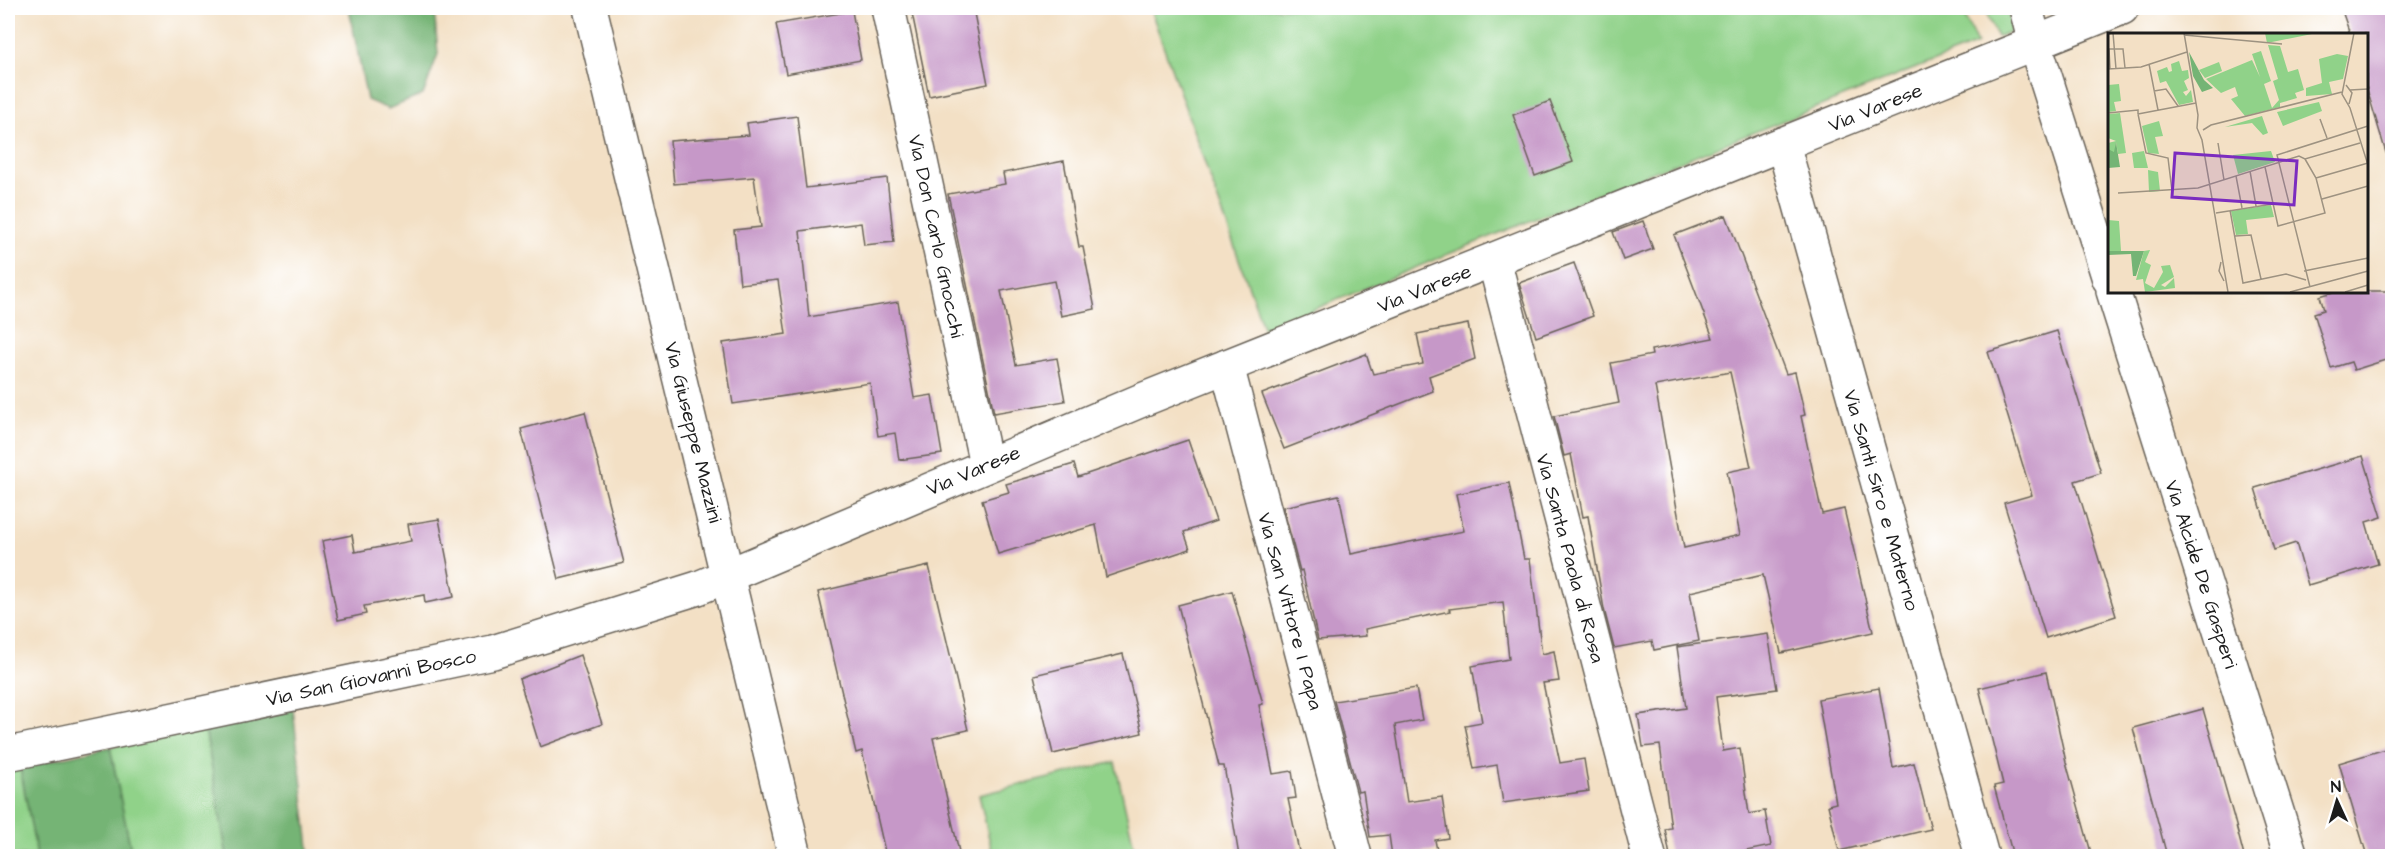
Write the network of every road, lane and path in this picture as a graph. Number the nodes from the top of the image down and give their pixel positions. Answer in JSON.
{"nodes":[{"id":1,"x":590,"y":8,"type":"edge"},
{"id":2,"x":888,"y":8,"type":"edge"},
{"id":3,"x":2026,"y":8,"type":"edge"},
{"id":4,"x":2122,"y":8,"type":"edge"},
{"id":5,"x":2035,"y":44,"type":"junction"},
{"id":6,"x":1783,"y":144,"type":"junction"},
{"id":7,"x":1494,"y":260,"type":"junction"},
{"id":8,"x":2108,"y":276,"type":"edge"},
{"id":9,"x":2113,"y":292,"type":"edge"},
{"id":10,"x":1227,"y":366,"type":"junction"},
{"id":11,"x":986,"y":464,"type":"junction"},
{"id":12,"x":729,"y":577,"type":"junction"},
{"id":13,"x":8,"y":754,"type":"edge"},
{"id":14,"x":795,"y":856,"type":"edge"},
{"id":15,"x":1355,"y":856,"type":"edge"},
{"id":16,"x":1649,"y":856,"type":"edge"},
{"id":17,"x":1982,"y":856,"type":"edge"},
{"id":18,"x":2291,"y":856,"type":"edge"}],
"edges":[{"from":1,"to":12,"type":"street","name":"Via Giuseppe Mazzini"},
{"from":2,"to":11,"type":"street","name":"Via Don Carlo Gnocchi"},
{"from":3,"to":5,"type":"street"},
{"from":4,"to":5,"type":"street","name":"Via Varese"},
{"from":5,"to":6,"type":"street","name":"Via Varese"},
{"from":5,"to":8,"type":"street"},
{"from":6,"to":7,"type":"street","name":"Via Varese"},
{"from":6,"to":17,"type":"street","name":"Via Santi Siro e Materno"},
{"from":7,"to":10,"type":"street","name":"Via Varese"},
{"from":7,"to":16,"type":"street","name":"Via Santa Paola di Rosa"},
{"from":9,"to":18,"type":"street","name":"Via Alcide De Gasperi"},
{"from":10,"to":11,"type":"street","name":"Via Varese"},
{"from":10,"to":15,"type":"street","name":"Via San Vittore I Papa"},
{"from":11,"to":12,"type":"street","name":"Via Varese"},
{"from":12,"to":13,"type":"street","name":"Via San Giovanni Bosco"},
{"from":12,"to":14,"type":"street","name":"Via Giuseppe Mazzini"}]}
